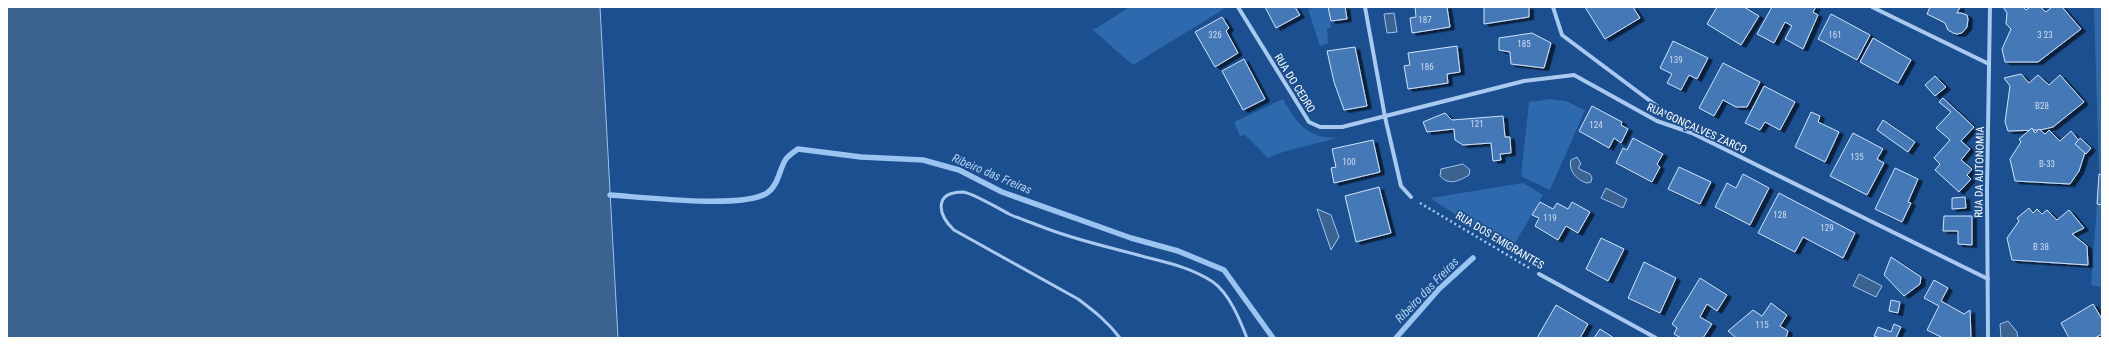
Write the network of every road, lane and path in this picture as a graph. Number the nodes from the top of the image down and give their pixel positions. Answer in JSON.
{"nodes":[{"id":1,"x":1238,"y":7,"type":"edge"},
{"id":2,"x":1365,"y":7,"type":"edge"},
{"id":3,"x":1553,"y":7,"type":"edge"},
{"id":4,"x":1872,"y":7,"type":"edge"},
{"id":5,"x":1990,"y":7,"type":"edge"},
{"id":6,"x":1989,"y":64,"type":"junction"},
{"id":7,"x":1385,"y":117,"type":"junction"},
{"id":8,"x":1692,"y":133,"type":"junction"},
{"id":9,"x":1411,"y":197,"type":"joint"},
{"id":10,"x":1539,"y":274,"type":"joint"},
{"id":11,"x":1988,"y":279,"type":"junction"},
{"id":12,"x":1120,"y":338,"type":"edge"},
{"id":13,"x":1247,"y":338,"type":"edge"},
{"id":14,"x":1656,"y":338,"type":"edge"},
{"id":15,"x":1988,"y":338,"type":"edge"}],
"edges":[{"from":1,"to":7,"type":"street","name":"RUA DO CEDRO"},
{"from":2,"to":7,"type":"street"},
{"from":3,"to":8,"type":"street"},
{"from":4,"to":6,"type":"street"},
{"from":5,"to":6,"type":"street","name":"RUA DA AUTONOMIA"},
{"from":6,"to":11,"type":"street","name":"RUA DA AUTONOMIA"},
{"from":7,"to":8,"type":"street","name":"RUA GONÇALVES ZARCO"},
{"from":7,"to":9,"type":"street"},
{"from":8,"to":11,"type":"street","name":"RUA GONÇALVES ZARCO"},
{"from":9,"to":10,"type":"path","name":"RUA DOS EMIGRANTES"},
{"from":10,"to":14,"type":"street","name":"RUA DOS EMIGRANTES"},
{"from":11,"to":15,"type":"street","name":"RUA DA AUTONOMIA"},
{"from":12,"to":13,"type":"lane"}]}
